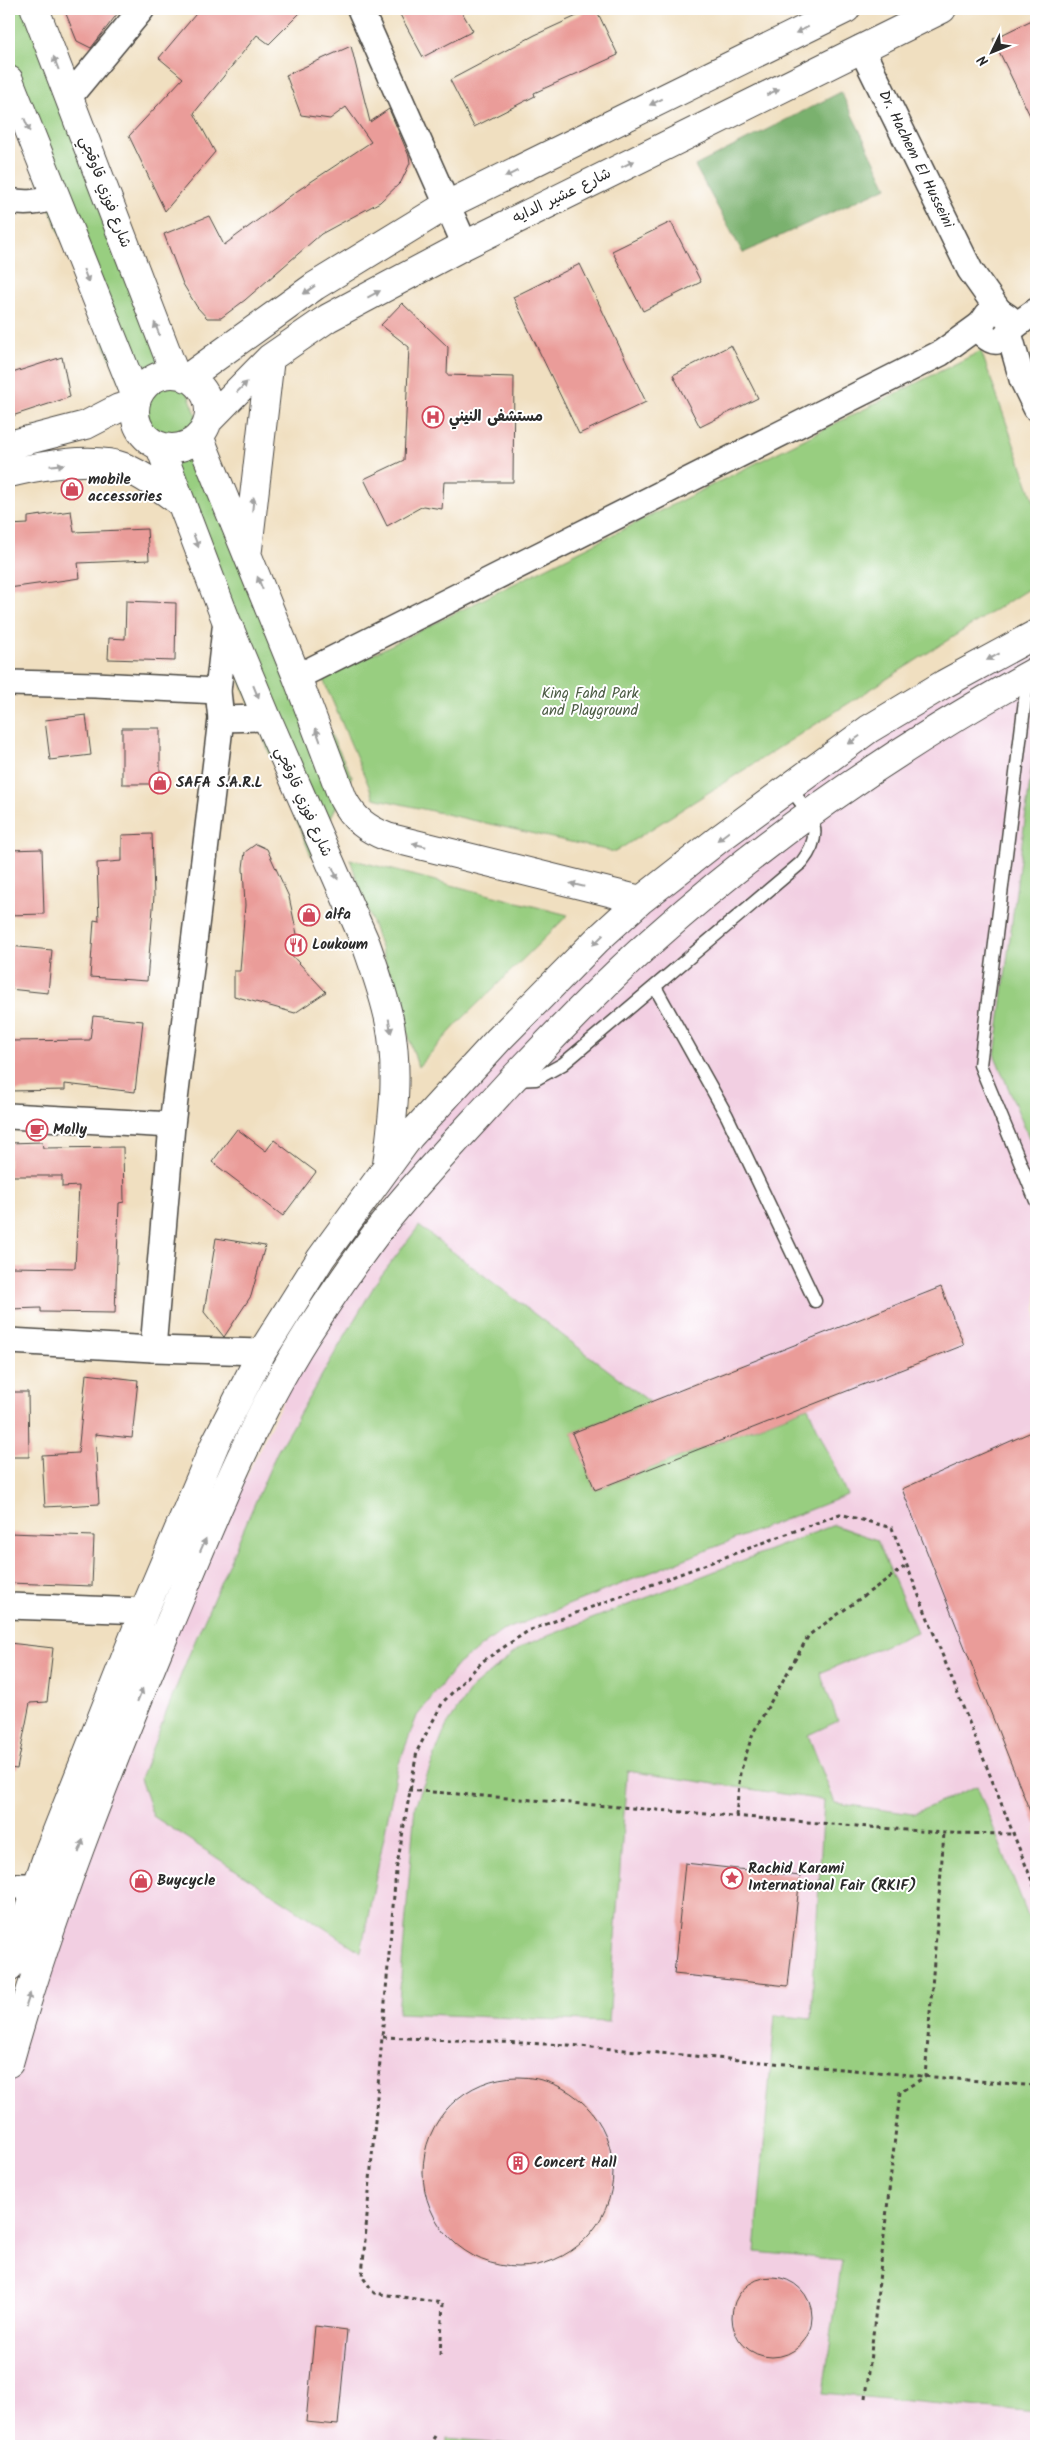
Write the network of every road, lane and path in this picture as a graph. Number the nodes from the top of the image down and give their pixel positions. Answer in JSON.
{"nodes":[{"id":1,"x":35,"y":9,"type":"edge"},
{"id":2,"x":142,"y":9,"type":"edge"},
{"id":3,"x":360,"y":9,"type":"edge"},
{"id":4,"x":843,"y":9,"type":"edge"},
{"id":5,"x":942,"y":9,"type":"edge"},
{"id":6,"x":861,"y":48,"type":"junction"},
{"id":7,"x":9,"y":80,"type":"edge"},
{"id":8,"x":69,"y":97,"type":"junction"},
{"id":9,"x":55,"y":197,"type":"junction"},
{"id":10,"x":9,"y":200,"type":"edge"},
{"id":11,"x":447,"y":205,"type":"junction"},
{"id":12,"x":465,"y":245,"type":"junction"},
{"id":13,"x":1036,"y":301,"type":"edge"},
{"id":14,"x":1036,"y":311,"type":"edge"},
{"id":15,"x":996,"y":326,"type":"junction"},
{"id":16,"x":270,"y":358,"type":"junction"},
{"id":17,"x":181,"y":376,"type":"junction"},
{"id":18,"x":136,"y":402,"type":"junction"},
{"id":19,"x":1036,"y":408,"type":"edge"},
{"id":20,"x":203,"y":429,"type":"junction"},
{"id":21,"x":9,"y":444,"type":"edge"},
{"id":22,"x":160,"y":447,"type":"junction"},
{"id":23,"x":9,"y":473,"type":"edge"},
{"id":24,"x":182,"y":504,"type":"junction"},
{"id":25,"x":247,"y":553,"type":"junction"},
{"id":26,"x":226,"y":620,"type":"junction"},
{"id":27,"x":1036,"y":634,"type":"edge"},
{"id":28,"x":1032,"y":673,"type":"edge"},
{"id":29,"x":297,"y":677,"type":"junction"},
{"id":30,"x":9,"y":683,"type":"edge"},
{"id":31,"x":218,"y":691,"type":"junction"},
{"id":32,"x":267,"y":718,"type":"junction"},
{"id":33,"x":221,"y":719,"type":"junction"},
{"id":34,"x":789,"y":787,"type":"junction"},
{"id":35,"x":348,"y":811,"type":"junction"},
{"id":36,"x":809,"y":814,"type":"junction"},
{"id":37,"x":314,"y":828,"type":"junction"},
{"id":38,"x":641,"y":900,"type":"junction"},
{"id":39,"x":655,"y":987,"type":"junction"},
{"id":40,"x":513,"y":1080,"type":"junction"},
{"id":41,"x":9,"y":1116,"type":"edge"},
{"id":42,"x":172,"y":1125,"type":"junction"},
{"id":43,"x":387,"y":1167,"type":"junction"},
{"id":44,"x":1036,"y":1201,"type":"edge"},
{"id":45,"x":815,"y":1300,"type":"dead end"},
{"id":46,"x":9,"y":1341,"type":"edge"},
{"id":47,"x":153,"y":1350,"type":"junction"},
{"id":48,"x":262,"y":1352,"type":"junction"},
{"id":49,"x":907,"y":1565,"type":"junction"},
{"id":50,"x":9,"y":1606,"type":"edge"},
{"id":51,"x":144,"y":1611,"type":"junction"},
{"id":52,"x":408,"y":1790,"type":"junction"},
{"id":53,"x":736,"y":1816,"type":"junction"},
{"id":54,"x":944,"y":1834,"type":"junction"},
{"id":55,"x":1015,"y":1834,"type":"junction"},
{"id":56,"x":9,"y":1886,"type":"edge"},
{"id":57,"x":36,"y":1886,"type":"junction"},
{"id":58,"x":1036,"y":1890,"type":"edge"},
{"id":59,"x":9,"y":1967,"type":"edge"},
{"id":60,"x":383,"y":2037,"type":"junction"},
{"id":61,"x":9,"y":2063,"type":"edge"},
{"id":62,"x":925,"y":2077,"type":"junction"},
{"id":63,"x":1036,"y":2086,"type":"edge"},
{"id":64,"x":440,"y":2355,"type":"dead end"},
{"id":65,"x":866,"y":2398,"type":"dead end"},
{"id":66,"x":435,"y":2436,"type":"dead end"},
{"id":67,"x":429,"y":2446,"type":"edge"}],
"edges":[{"from":8,"to":1,"type":"street","name":"شارع فوزي قاوقجي","one_way":true},
{"from":2,"to":8,"type":"street"},
{"from":3,"to":11,"type":"street"},
{"from":4,"to":11,"type":"street","one_way":true},
{"from":5,"to":6,"type":"street","name":"شارع عشير الدايه"},
{"from":12,"to":6,"type":"street","name":"شارع عشير الدايه","one_way":true},
{"from":6,"to":15,"type":"street","name":"Dr. Hachem El Husseini"},
{"from":7,"to":9,"type":"street","one_way":true},
{"from":17,"to":8,"type":"street","name":"شارع فوزي قاوقجي","one_way":true},
{"from":9,"to":10,"type":"street"},
{"from":9,"to":18,"type":"street","one_way":true},
{"from":11,"to":12,"type":"street"},
{"from":11,"to":17,"type":"street","one_way":true},
{"from":16,"to":12,"type":"street","name":"شارع عشير الدايه","one_way":true},
{"from":13,"to":15,"type":"street"},
{"from":14,"to":15,"type":"street"},
{"from":15,"to":19,"type":"street","name":"Dr. Hachem El Husseini"},
{"from":15,"to":29,"type":"street"},
{"from":20,"to":16,"type":"street","name":"شارع عشير الدايه","one_way":true},
{"from":25,"to":16,"type":"street","one_way":true},
{"from":17,"to":18,"type":"street"},
{"from":17,"to":20,"type":"street"},
{"from":18,"to":21,"type":"street"},
{"from":18,"to":22,"type":"street"},
{"from":20,"to":22,"type":"street"},
{"from":20,"to":25,"type":"street"},
{"from":22,"to":24,"type":"street","name":"شارع فوزي قاوقجي"},
{"from":23,"to":24,"type":"street","one_way":true},
{"from":24,"to":26,"type":"street","name":"شارع فوزي قاوقجي","one_way":true},
{"from":29,"to":25,"type":"street","one_way":true},
{"from":26,"to":31,"type":"street"},
{"from":26,"to":32,"type":"street","name":"شارع فوزي قاوقجي","one_way":true},
{"from":27,"to":34,"type":"street","one_way":true},
{"from":28,"to":36,"type":"street"},
{"from":28,"to":44,"type":"lane"},
{"from":35,"to":29,"type":"street","one_way":true},
{"from":30,"to":31,"type":"street"},
{"from":31,"to":33,"type":"street"},
{"from":32,"to":33,"type":"street"},
{"from":32,"to":37,"type":"street","name":"شارع فوزي قاوقجي"},
{"from":33,"to":42,"type":"street"},
{"from":34,"to":36,"type":"lane"},
{"from":34,"to":38,"type":"street","one_way":true},
{"from":35,"to":37,"type":"street"},
{"from":38,"to":35,"type":"street","one_way":true},
{"from":36,"to":39,"type":"lane"},
{"from":36,"to":40,"type":"street"},
{"from":37,"to":43,"type":"street","name":"شارع فوزي قاوقجي","one_way":true},
{"from":38,"to":43,"type":"street","one_way":true},
{"from":39,"to":40,"type":"lane"},
{"from":39,"to":45,"type":"lane"},
{"from":61,"to":40,"type":"street","one_way":true},
{"from":41,"to":42,"type":"street"},
{"from":42,"to":47,"type":"street"},
{"from":43,"to":48,"type":"street"},
{"from":46,"to":47,"type":"street"},
{"from":47,"to":48,"type":"street"},
{"from":48,"to":51,"type":"street"},
{"from":49,"to":52,"type":"path"},
{"from":49,"to":53,"type":"path"},
{"from":49,"to":55,"type":"path"},
{"from":50,"to":51,"type":"street"},
{"from":51,"to":57,"type":"street"},
{"from":52,"to":53,"type":"path"},
{"from":52,"to":60,"type":"path"},
{"from":53,"to":54,"type":"path"},
{"from":54,"to":55,"type":"path"},
{"from":54,"to":62,"type":"path"},
{"from":55,"to":58,"type":"path"},
{"from":56,"to":57,"type":"street"},
{"from":57,"to":59,"type":"street"},
{"from":60,"to":62,"type":"path"},
{"from":60,"to":64,"type":"path"},
{"from":62,"to":63,"type":"path"},
{"from":62,"to":65,"type":"path"},
{"from":66,"to":67,"type":"path"}]}
